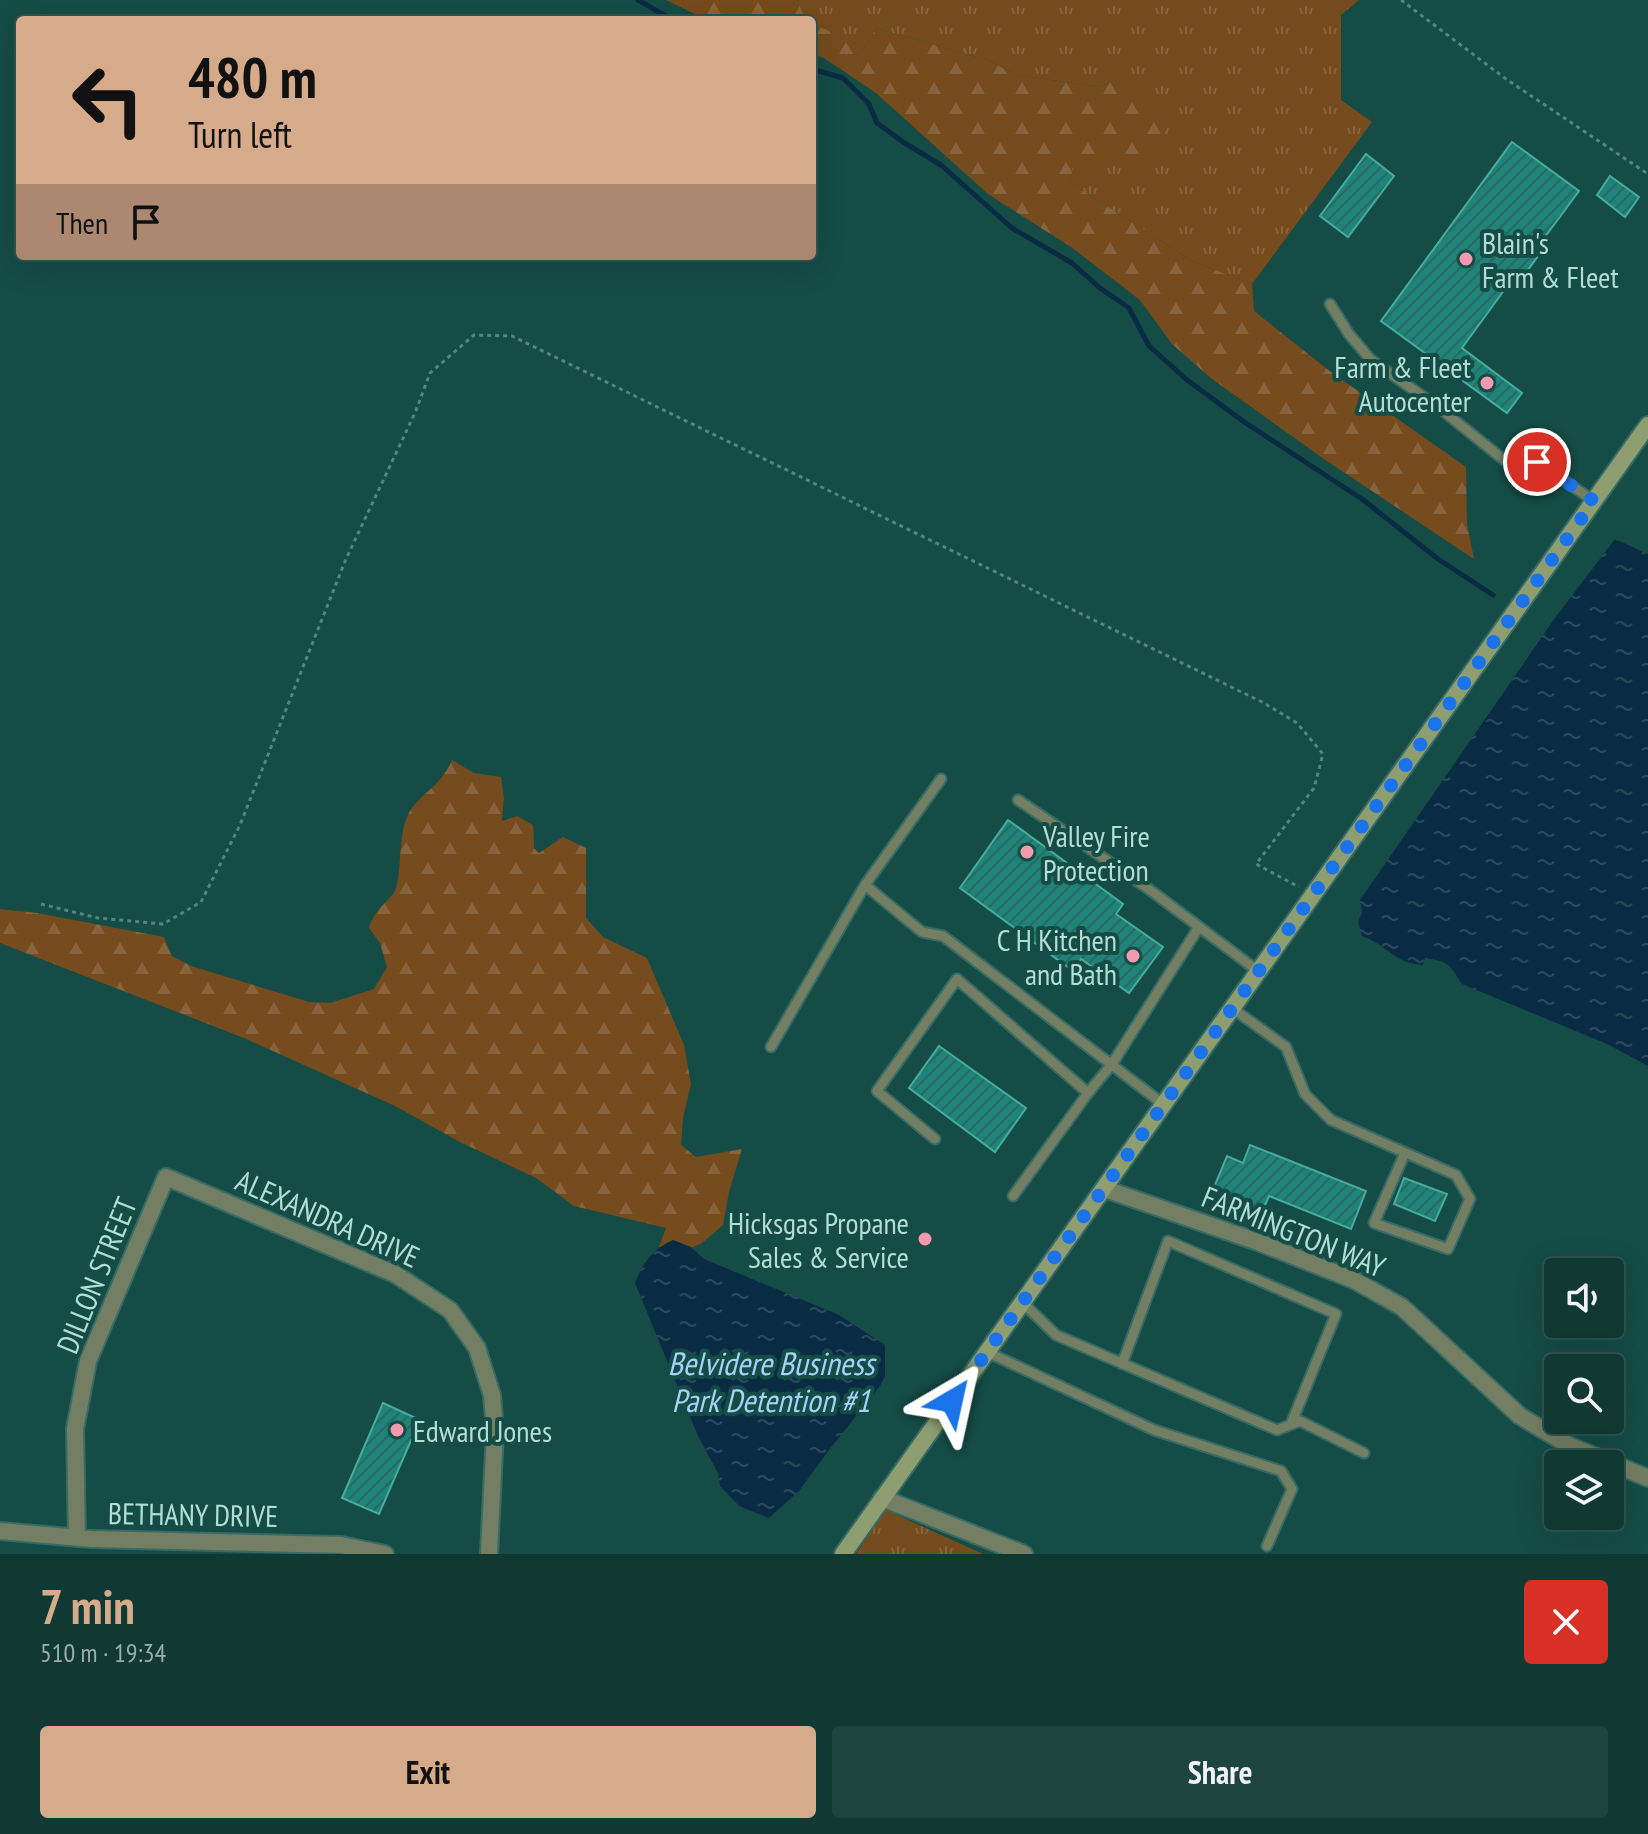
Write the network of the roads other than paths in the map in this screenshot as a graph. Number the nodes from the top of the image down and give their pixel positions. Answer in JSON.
{"nodes":[{"id":1,"x":1330,"y":304,"type":"dead end"},
{"id":2,"x":1648,"y":425,"type":"edge"},
{"id":3,"x":1537,"y":462,"type":"dead end"},
{"id":4,"x":1530,"y":481,"type":"dead end"},
{"id":5,"x":1594,"y":501,"type":"junction"},
{"id":6,"x":941,"y":779,"type":"dead end"},
{"id":7,"x":1018,"y":800,"type":"dead end"},
{"id":8,"x":865,"y":885,"type":"junction"},
{"id":9,"x":1199,"y":927,"type":"junction"},
{"id":10,"x":1258,"y":971,"type":"junction"},
{"id":11,"x":1232,"y":1008,"type":"junction"},
{"id":12,"x":771,"y":1047,"type":"dead end"},
{"id":13,"x":1112,"y":1064,"type":"junction"},
{"id":14,"x":1088,"y":1093,"type":"junction"},
{"id":15,"x":1163,"y":1104,"type":"junction"},
{"id":16,"x":935,"y":1139,"type":"dead end"},
{"id":17,"x":1405,"y":1153,"type":"junction"},
{"id":18,"x":166,"y":1177,"type":"joint"},
{"id":19,"x":1105,"y":1189,"type":"junction"},
{"id":20,"x":1013,"y":1196,"type":"dead end"},
{"id":21,"x":1023,"y":1303,"type":"junction"},
{"id":22,"x":987,"y":1352,"type":"junction"},
{"id":23,"x":1122,"y":1364,"type":"junction"},
{"id":24,"x":1291,"y":1424,"type":"junction"},
{"id":25,"x":1364,"y":1453,"type":"dead end"},
{"id":26,"x":1648,"y":1478,"type":"edge"},
{"id":27,"x":882,"y":1498,"type":"junction"},
{"id":28,"x":0,"y":1531,"type":"edge"},
{"id":29,"x":77,"y":1538,"type":"junction"},
{"id":30,"x":1267,"y":1546,"type":"dead end"},
{"id":31,"x":385,"y":1554,"type":"edge"},
{"id":32,"x":489,"y":1554,"type":"edge"},
{"id":33,"x":843,"y":1554,"type":"edge"},
{"id":34,"x":1024,"y":1554,"type":"edge"}],
"edges":[{"from":1,"to":4,"type":"lane"},
{"from":2,"to":5,"type":"main road"},
{"from":3,"to":5,"type":"lane"},
{"from":5,"to":10,"type":"main road"},
{"from":6,"to":8,"type":"lane"},
{"from":7,"to":9,"type":"lane"},
{"from":8,"to":12,"type":"lane"},
{"from":8,"to":13,"type":"lane"},
{"from":9,"to":10,"type":"lane"},
{"from":9,"to":13,"type":"lane"},
{"from":10,"to":11,"type":"main road"},
{"from":11,"to":15,"type":"main road"},
{"from":11,"to":17,"type":"lane"},
{"from":13,"to":14,"type":"lane"},
{"from":13,"to":15,"type":"lane"},
{"from":14,"to":16,"type":"lane"},
{"from":14,"to":20,"type":"lane"},
{"from":15,"to":19,"type":"main road"},
{"from":17,"to":17,"type":"lane"},
{"from":18,"to":29,"type":"street","name":"DILLON STREET"},
{"from":18,"to":32,"type":"street","name":"ALEXANDRA DRIVE"},
{"from":19,"to":21,"type":"main road"},
{"from":19,"to":26,"type":"street","name":"FARMINGTON WAY"},
{"from":21,"to":22,"type":"main road"},
{"from":21,"to":23,"type":"lane"},
{"from":22,"to":27,"type":"main road"},
{"from":22,"to":30,"type":"lane"},
{"from":23,"to":24,"type":"lane"},
{"from":23,"to":24,"type":"lane"},
{"from":24,"to":25,"type":"lane"},
{"from":27,"to":33,"type":"main road"},
{"from":27,"to":34,"type":"street"},
{"from":28,"to":29,"type":"street","name":"BETHANY DRIVE"},
{"from":29,"to":31,"type":"street","name":"BETHANY DRIVE"}]}
